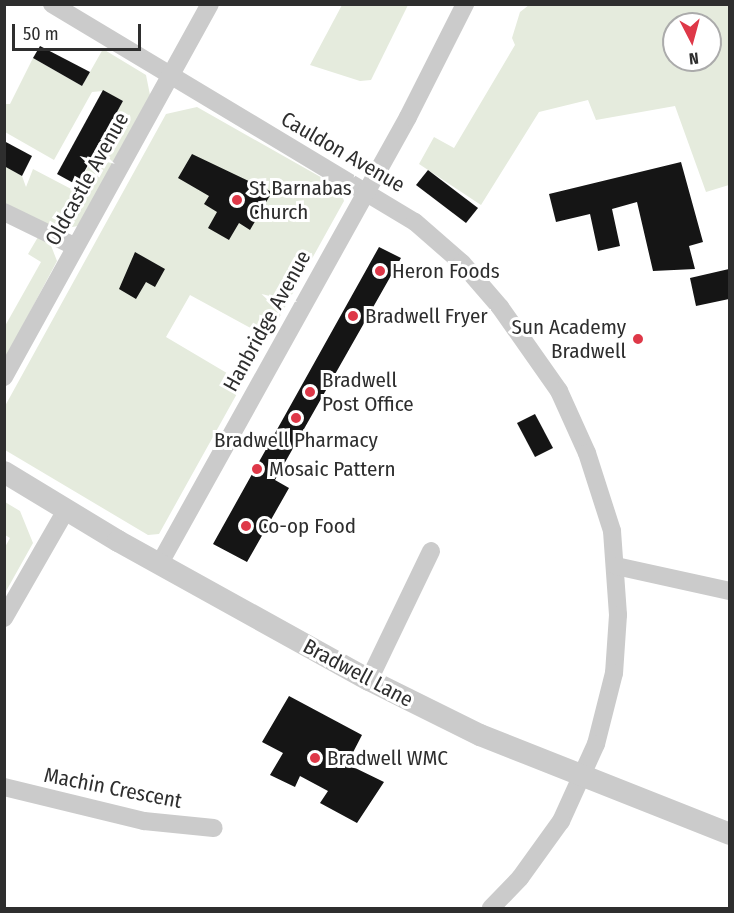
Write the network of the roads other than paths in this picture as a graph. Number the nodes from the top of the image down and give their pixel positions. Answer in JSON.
{"nodes":[{"id":1,"x":52,"y":4,"type":"edge"},
{"id":2,"x":210,"y":4,"type":"edge"},
{"id":3,"x":465,"y":4,"type":"edge"},
{"id":4,"x":170,"y":77,"type":"junction"},
{"id":5,"x":365,"y":190,"type":"junction"},
{"id":6,"x":4,"y":212,"type":"edge"},
{"id":7,"x":74,"y":246,"type":"junction"},
{"id":8,"x":4,"y":377,"type":"edge"},
{"id":9,"x":4,"y":472,"type":"edge"},
{"id":10,"x":66,"y":510,"type":"junction"},
{"id":11,"x":431,"y":550,"type":"dead end"},
{"id":12,"x":160,"y":563,"type":"junction"},
{"id":13,"x":616,"y":566,"type":"junction"},
{"id":14,"x":729,"y":591,"type":"edge"},
{"id":15,"x":4,"y":618,"type":"edge"},
{"id":16,"x":369,"y":680,"type":"junction"},
{"id":17,"x":583,"y":777,"type":"junction"},
{"id":18,"x":4,"y":787,"type":"edge"},
{"id":19,"x":214,"y":828,"type":"dead end"},
{"id":20,"x":729,"y":834,"type":"edge"},
{"id":21,"x":490,"y":909,"type":"edge"}],
"edges":[{"from":1,"to":4,"type":"street","name":"Cauldon Avenue"},
{"from":2,"to":4,"type":"street","name":"Oldcastle Avenue"},
{"from":3,"to":5,"type":"street","name":"Hanbridge Avenue"},
{"from":4,"to":5,"type":"street","name":"Cauldon Avenue"},
{"from":4,"to":7,"type":"street","name":"Oldcastle Avenue"},
{"from":5,"to":12,"type":"street","name":"Hanbridge Avenue"},
{"from":5,"to":13,"type":"street","name":"Cauldon Avenue"},
{"from":6,"to":7,"type":"street"},
{"from":7,"to":8,"type":"street","name":"Oldcastle Avenue"},
{"from":9,"to":10,"type":"street","name":"Bradwell Lane"},
{"from":10,"to":12,"type":"street","name":"Bradwell Lane"},
{"from":10,"to":15,"type":"street"},
{"from":11,"to":16,"type":"street"},
{"from":12,"to":16,"type":"street","name":"Bradwell Lane"},
{"from":13,"to":14,"type":"street"},
{"from":13,"to":17,"type":"street","name":"Cauldon Avenue"},
{"from":16,"to":17,"type":"street","name":"Bradwell Lane"},
{"from":17,"to":20,"type":"street","name":"Bradwell Lane"},
{"from":17,"to":21,"type":"street","name":"Cauldon Avenue"},
{"from":18,"to":19,"type":"street","name":"Machin Crescent"}]}
